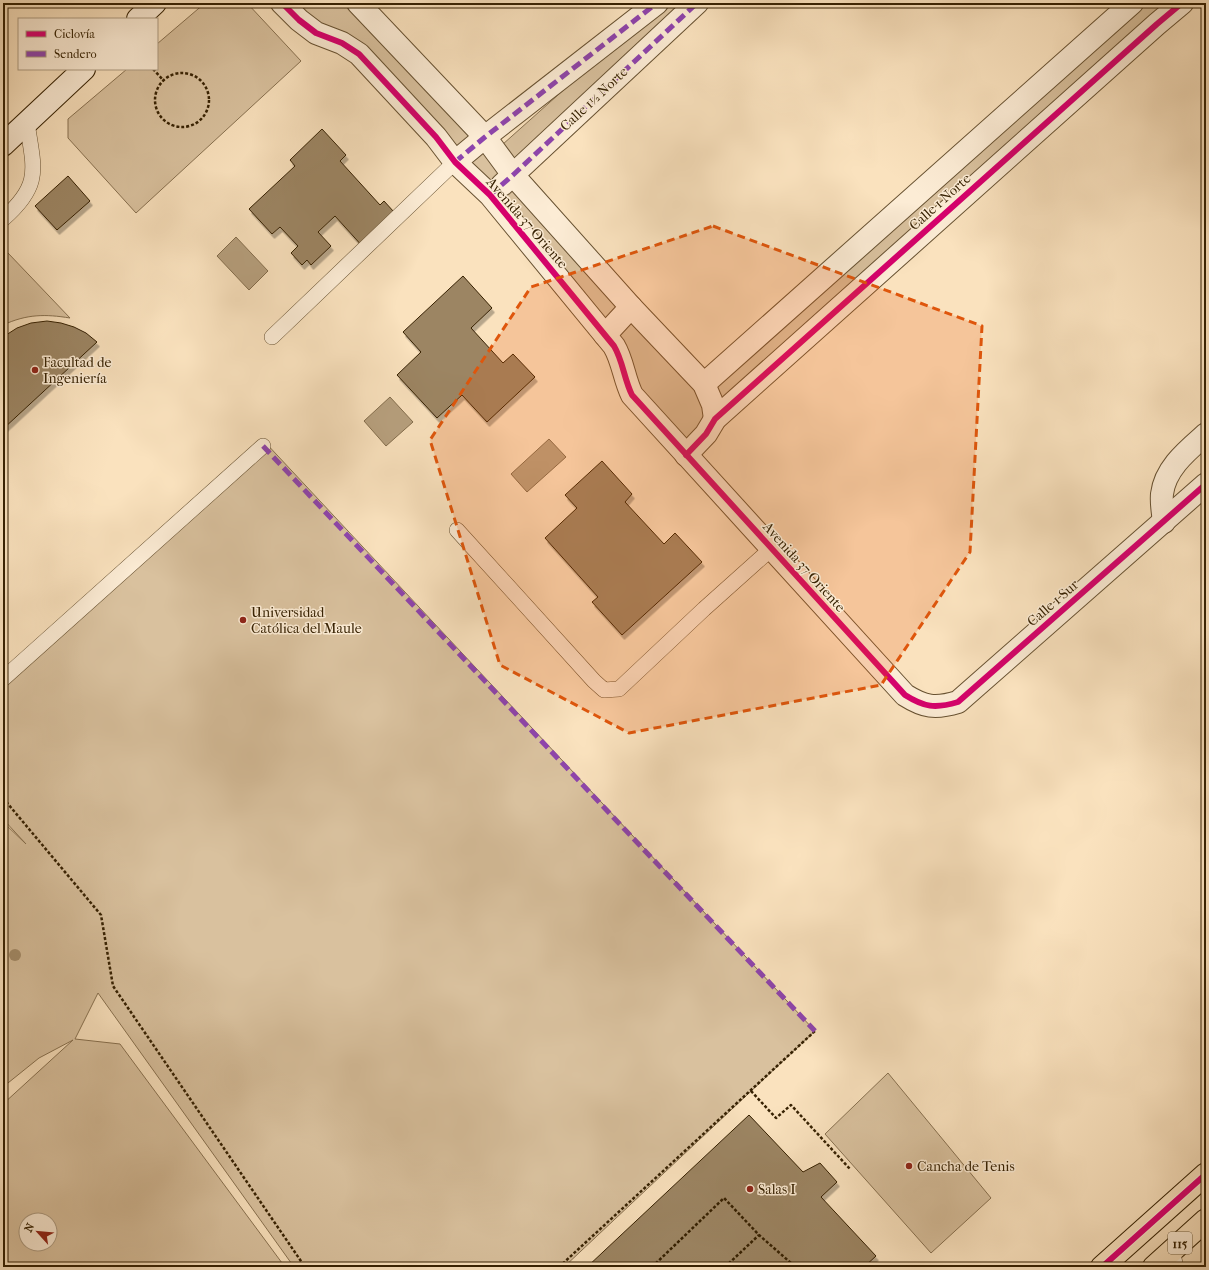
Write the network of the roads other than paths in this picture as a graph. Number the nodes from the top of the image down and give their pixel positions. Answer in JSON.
{"nodes":[{"id":1,"x":155,"y":3,"type":"edge"},
{"id":2,"x":282,"y":3,"type":"edge"},
{"id":3,"x":358,"y":3,"type":"edge"},
{"id":4,"x":657,"y":3,"type":"edge"},
{"id":5,"x":696,"y":3,"type":"edge"},
{"id":6,"x":1132,"y":3,"type":"edge"},
{"id":7,"x":1182,"y":3,"type":"edge"},
{"id":8,"x":139,"y":18,"type":"edge"},
{"id":9,"x":83,"y":70,"type":"edge"},
{"id":10,"x":27,"y":122,"type":"junction"},
{"id":11,"x":485,"y":137,"type":"junction"},
{"id":12,"x":3,"y":145,"type":"edge"},
{"id":13,"x":455,"y":162,"type":"junction"},
{"id":14,"x":514,"y":175,"type":"junction"},
{"id":15,"x":490,"y":195,"type":"junction"},
{"id":16,"x":3,"y":219,"type":"edge"},
{"id":17,"x":631,"y":307,"type":"junction"},
{"id":18,"x":605,"y":334,"type":"junction"},
{"id":19,"x":272,"y":337,"type":"dead end"},
{"id":20,"x":704,"y":384,"type":"junction"},
{"id":21,"x":715,"y":419,"type":"junction"},
{"id":22,"x":1206,"y":434,"type":"edge"},
{"id":23,"x":263,"y":446,"type":"dead end"},
{"id":24,"x":686,"y":455,"type":"junction"},
{"id":25,"x":1206,"y":484,"type":"edge"},
{"id":26,"x":1164,"y":522,"type":"junction"},
{"id":27,"x":457,"y":530,"type":"dead end"},
{"id":28,"x":772,"y":549,"type":"junction"},
{"id":29,"x":3,"y":679,"type":"edge"},
{"id":30,"x":904,"y":695,"type":"joint"},
{"id":31,"x":1206,"y":1174,"type":"edge"},
{"id":32,"x":1206,"y":1220,"type":"edge"},
{"id":33,"x":1174,"y":1259,"type":"edge"},
{"id":34,"x":1102,"y":1267,"type":"edge"},
{"id":35,"x":1154,"y":1267,"type":"edge"}],
"edges":[{"from":1,"to":8,"type":"street"},
{"from":2,"to":13,"type":"street","name":"Avenida 37 Oriente"},
{"from":3,"to":11,"type":"street","name":"Avenida 37 Oriente"},
{"from":4,"to":11,"type":"street"},
{"from":5,"to":14,"type":"street","name":"Calle 1½ Norte"},
{"from":6,"to":20,"type":"street","name":"Calle 1 Norte"},
{"from":7,"to":21,"type":"street","name":"Calle 1 Norte"},
{"from":9,"to":10,"type":"street"},
{"from":10,"to":12,"type":"street"},
{"from":10,"to":16,"type":"lane"},
{"from":11,"to":13,"type":"street"},
{"from":11,"to":14,"type":"street","name":"Avenida 37 Oriente"},
{"from":13,"to":15,"type":"street","name":"Avenida 37 Oriente"},
{"from":13,"to":19,"type":"lane"},
{"from":14,"to":15,"type":"street","name":"Calle 1½ Norte"},
{"from":14,"to":17,"type":"street","name":"Avenida 37 Oriente"},
{"from":15,"to":18,"type":"street","name":"Avenida 37 Oriente"},
{"from":17,"to":18,"type":"street"},
{"from":17,"to":20,"type":"street","name":"Avenida 37 Oriente"},
{"from":18,"to":24,"type":"street","name":"Avenida 37 Oriente"},
{"from":20,"to":21,"type":"street","name":"Avenida 37 Oriente"},
{"from":21,"to":24,"type":"street"},
{"from":22,"to":26,"type":"street"},
{"from":23,"to":29,"type":"lane"},
{"from":24,"to":28,"type":"street","name":"Avenida 37 Oriente"},
{"from":25,"to":26,"type":"street","name":"Calle 1 Sur"},
{"from":26,"to":30,"type":"street","name":"Calle 1 Sur"},
{"from":27,"to":28,"type":"lane"},
{"from":28,"to":30,"type":"street","name":"Avenida 37 Oriente"},
{"from":31,"to":34,"type":"highway","number":"115"},
{"from":32,"to":33,"type":"highway","number":"115"},
{"from":33,"to":35,"type":"highway","number":"115"}]}
